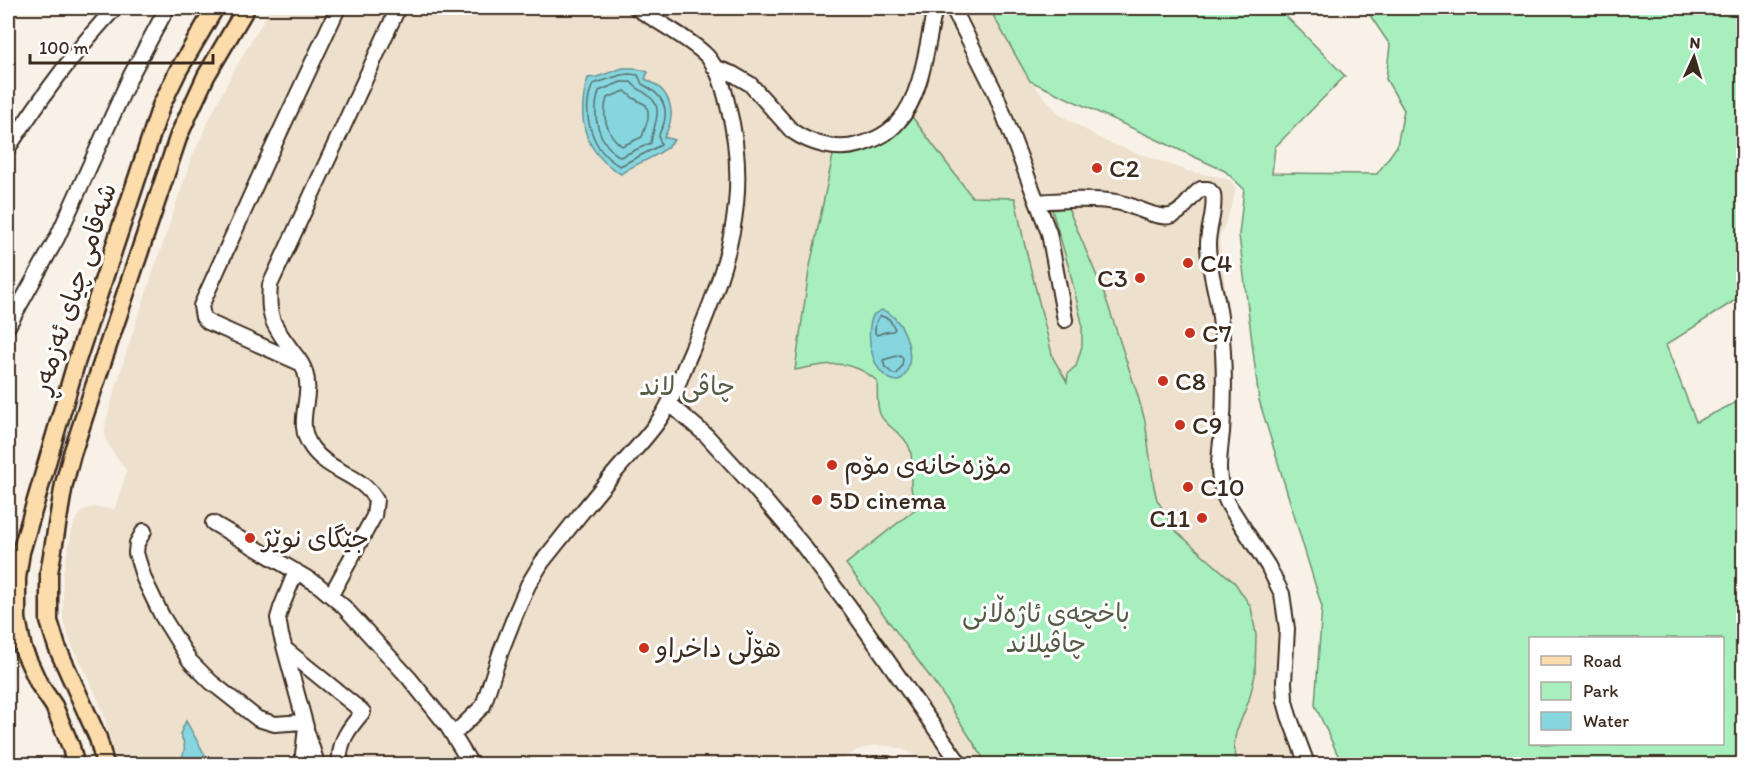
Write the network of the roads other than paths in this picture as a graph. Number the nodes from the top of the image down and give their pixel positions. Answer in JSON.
{"nodes":[{"id":1,"x":115,"y":8,"type":"edge"},
{"id":2,"x":167,"y":8,"type":"edge"},
{"id":3,"x":215,"y":8,"type":"edge"},
{"id":4,"x":246,"y":8,"type":"edge"},
{"id":5,"x":338,"y":8,"type":"edge"},
{"id":6,"x":398,"y":8,"type":"edge"},
{"id":7,"x":636,"y":8,"type":"edge"},
{"id":8,"x":934,"y":8,"type":"edge"},
{"id":9,"x":953,"y":8,"type":"edge"},
{"id":10,"x":714,"y":67,"type":"junction"},
{"id":11,"x":8,"y":148,"type":"edge"},
{"id":12,"x":1037,"y":202,"type":"junction"},
{"id":13,"x":1065,"y":320,"type":"dead end"},
{"id":14,"x":8,"y":326,"type":"edge"},
{"id":15,"x":302,"y":365,"type":"junction"},
{"id":16,"x":669,"y":403,"type":"junction"},
{"id":17,"x":213,"y":523,"type":"dead end"},
{"id":18,"x":144,"y":531,"type":"dead end"},
{"id":19,"x":296,"y":571,"type":"junction"},
{"id":20,"x":330,"y":595,"type":"junction"},
{"id":21,"x":285,"y":649,"type":"junction"},
{"id":22,"x":304,"y":724,"type":"junction"},
{"id":23,"x":453,"y":735,"type":"junction"},
{"id":24,"x":75,"y":765,"type":"edge"},
{"id":25,"x":105,"y":765,"type":"edge"},
{"id":26,"x":302,"y":765,"type":"edge"},
{"id":27,"x":317,"y":765,"type":"edge"},
{"id":28,"x":340,"y":765,"type":"edge"},
{"id":29,"x":471,"y":765,"type":"edge"},
{"id":30,"x":873,"y":765,"type":"edge"},
{"id":31,"x":888,"y":765,"type":"edge"},
{"id":32,"x":960,"y":765,"type":"edge"},
{"id":33,"x":1307,"y":765,"type":"edge"}],
"edges":[{"from":1,"to":11,"type":"street"},
{"from":2,"to":14,"type":"street"},
{"from":3,"to":24,"type":"main road","name":"شەقامی چیای ئەزمەڕ"},
{"from":4,"to":25,"type":"main road","name":"شەقامی چیای ئەزمەڕ"},
{"from":5,"to":15,"type":"street"},
{"from":6,"to":15,"type":"street"},
{"from":7,"to":10,"type":"street"},
{"from":8,"to":10,"type":"street"},
{"from":9,"to":12,"type":"street"},
{"from":10,"to":16,"type":"street"},
{"from":12,"to":13,"type":"street"},
{"from":12,"to":33,"type":"street"},
{"from":15,"to":20,"type":"street"},
{"from":16,"to":23,"type":"street"},
{"from":16,"to":32,"type":"street"},
{"from":17,"to":19,"type":"street"},
{"from":18,"to":22,"type":"street"},
{"from":19,"to":20,"type":"street"},
{"from":19,"to":21,"type":"street"},
{"from":20,"to":23,"type":"street"},
{"from":21,"to":22,"type":"street"},
{"from":21,"to":28,"type":"street"},
{"from":22,"to":26,"type":"street"},
{"from":22,"to":27,"type":"street"},
{"from":23,"to":29,"type":"street"},
{"from":30,"to":31,"type":"street"}]}
